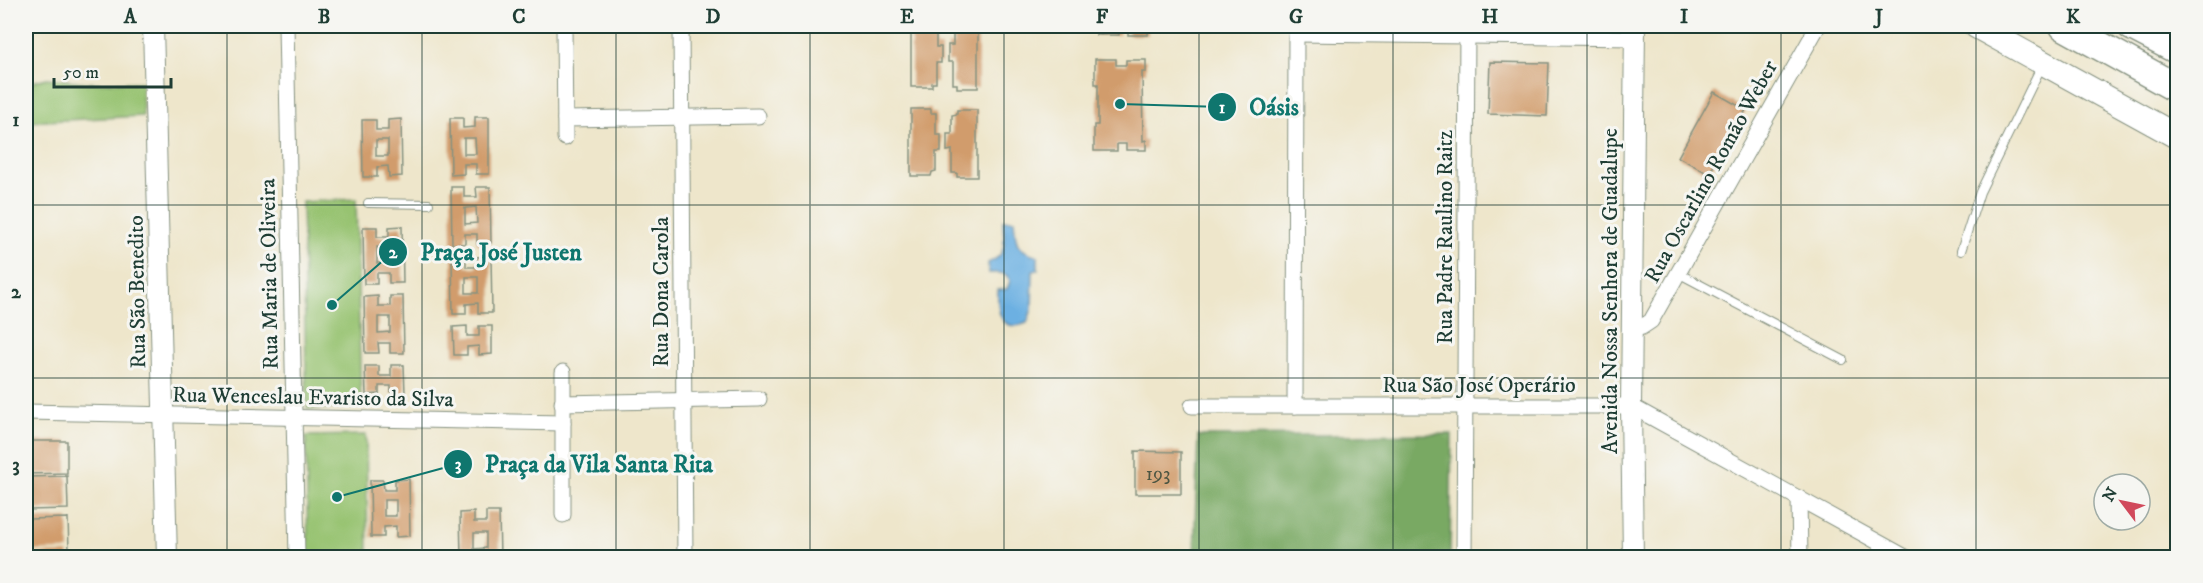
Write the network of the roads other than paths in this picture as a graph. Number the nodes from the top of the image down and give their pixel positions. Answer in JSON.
{"nodes":[{"id":1,"x":153,"y":26,"type":"edge"},
{"id":2,"x":286,"y":26,"type":"edge"},
{"id":3,"x":564,"y":26,"type":"edge"},
{"id":4,"x":681,"y":26,"type":"edge"},
{"id":5,"x":1818,"y":26,"type":"edge"},
{"id":6,"x":1976,"y":26,"type":"edge"},
{"id":7,"x":2064,"y":26,"type":"edge"},
{"id":8,"x":2132,"y":26,"type":"edge"},
{"id":9,"x":1296,"y":30,"type":"edge"},
{"id":10,"x":1468,"y":31,"type":"edge"},
{"id":11,"x":1635,"y":32,"type":"edge"},
{"id":12,"x":2178,"y":50,"type":"edge"},
{"id":13,"x":2043,"y":63,"type":"junction"},
{"id":14,"x":2178,"y":89,"type":"edge"},
{"id":15,"x":758,"y":116,"type":"dead end"},
{"id":16,"x":681,"y":117,"type":"junction"},
{"id":17,"x":565,"y":119,"type":"junction"},
{"id":18,"x":2178,"y":136,"type":"edge"},
{"id":19,"x":565,"y":138,"type":"dead end"},
{"id":20,"x":368,"y":203,"type":"dead end"},
{"id":21,"x":429,"y":204,"type":"dead end"},
{"id":22,"x":1961,"y":250,"type":"dead end"},
{"id":23,"x":1678,"y":273,"type":"junction"},
{"id":24,"x":1632,"y":330,"type":"junction"},
{"id":25,"x":1843,"y":360,"type":"dead end"},
{"id":26,"x":563,"y":372,"type":"dead end"},
{"id":27,"x":759,"y":399,"type":"dead end"},
{"id":28,"x":684,"y":400,"type":"junction"},
{"id":29,"x":562,"y":403,"type":"junction"},
{"id":30,"x":1192,"y":406,"type":"dead end"},
{"id":31,"x":1295,"y":406,"type":"junction"},
{"id":32,"x":1465,"y":406,"type":"junction"},
{"id":33,"x":1631,"y":406,"type":"junction"},
{"id":34,"x":26,"y":412,"type":"edge"},
{"id":35,"x":163,"y":415,"type":"junction"},
{"id":36,"x":294,"y":418,"type":"junction"},
{"id":37,"x":563,"y":423,"type":"junction"},
{"id":38,"x":1799,"y":498,"type":"junction"},
{"id":39,"x":563,"y":515,"type":"dead end"},
{"id":40,"x":167,"y":558,"type":"edge"},
{"id":41,"x":297,"y":558,"type":"edge"},
{"id":42,"x":685,"y":558,"type":"edge"},
{"id":43,"x":1464,"y":558,"type":"edge"},
{"id":44,"x":1633,"y":558,"type":"edge"},
{"id":45,"x":1800,"y":558,"type":"edge"},
{"id":46,"x":1907,"y":558,"type":"edge"}],
"edges":[{"from":1,"to":35,"type":"street","name":"Rua São Benedito"},
{"from":2,"to":36,"type":"street","name":"Rua Maria de Oliveira"},
{"from":3,"to":17,"type":"street"},
{"from":4,"to":16,"type":"street","name":"Rua Dona Carola"},
{"from":5,"to":23,"type":"street","name":"Rua Oscarlino Romão Weber"},
{"from":6,"to":13,"type":"main road"},
{"from":7,"to":14,"type":"highway"},
{"from":8,"to":12,"type":"highway"},
{"from":9,"to":10,"type":"street"},
{"from":9,"to":31,"type":"street"},
{"from":10,"to":11,"type":"street"},
{"from":10,"to":32,"type":"street","name":"Rua Padre Raulino Raitz"},
{"from":11,"to":24,"type":"street","name":"Avenida Nossa Senhora de Guadalupe"},
{"from":13,"to":18,"type":"main road"},
{"from":13,"to":22,"type":"lane"},
{"from":15,"to":16,"type":"street"},
{"from":16,"to":17,"type":"street"},
{"from":16,"to":28,"type":"street","name":"Rua Dona Carola"},
{"from":17,"to":19,"type":"street"},
{"from":20,"to":21,"type":"lane"},
{"from":23,"to":24,"type":"street","name":"Rua Oscarlino Romão Weber"},
{"from":23,"to":25,"type":"lane"},
{"from":24,"to":33,"type":"street","name":"Avenida Nossa Senhora de Guadalupe"},
{"from":26,"to":29,"type":"street"},
{"from":27,"to":28,"type":"street"},
{"from":28,"to":29,"type":"street"},
{"from":28,"to":42,"type":"street","name":"Rua Dona Carola"},
{"from":29,"to":37,"type":"street"},
{"from":30,"to":31,"type":"street","name":"Rua São José Operário"},
{"from":31,"to":32,"type":"street","name":"Rua São José Operário"},
{"from":32,"to":33,"type":"street","name":"Rua São José Operário"},
{"from":32,"to":43,"type":"street","name":"Rua Padre Raulino Raitz"},
{"from":33,"to":38,"type":"street","name":"Rua São José Operário"},
{"from":33,"to":44,"type":"street","name":"Avenida Nossa Senhora de Guadalupe"},
{"from":34,"to":35,"type":"street","name":"Rua Wenceslau Evaristo da Silva"},
{"from":35,"to":36,"type":"street","name":"Rua Wenceslau Evaristo da Silva"},
{"from":35,"to":40,"type":"street","name":"Rua São Benedito"},
{"from":36,"to":37,"type":"street","name":"Rua Wenceslau Evaristo da Silva"},
{"from":36,"to":41,"type":"street","name":"Rua Maria de Oliveira"},
{"from":37,"to":39,"type":"street"},
{"from":38,"to":45,"type":"street"},
{"from":38,"to":46,"type":"street","name":"Rua São José Operário"}]}
